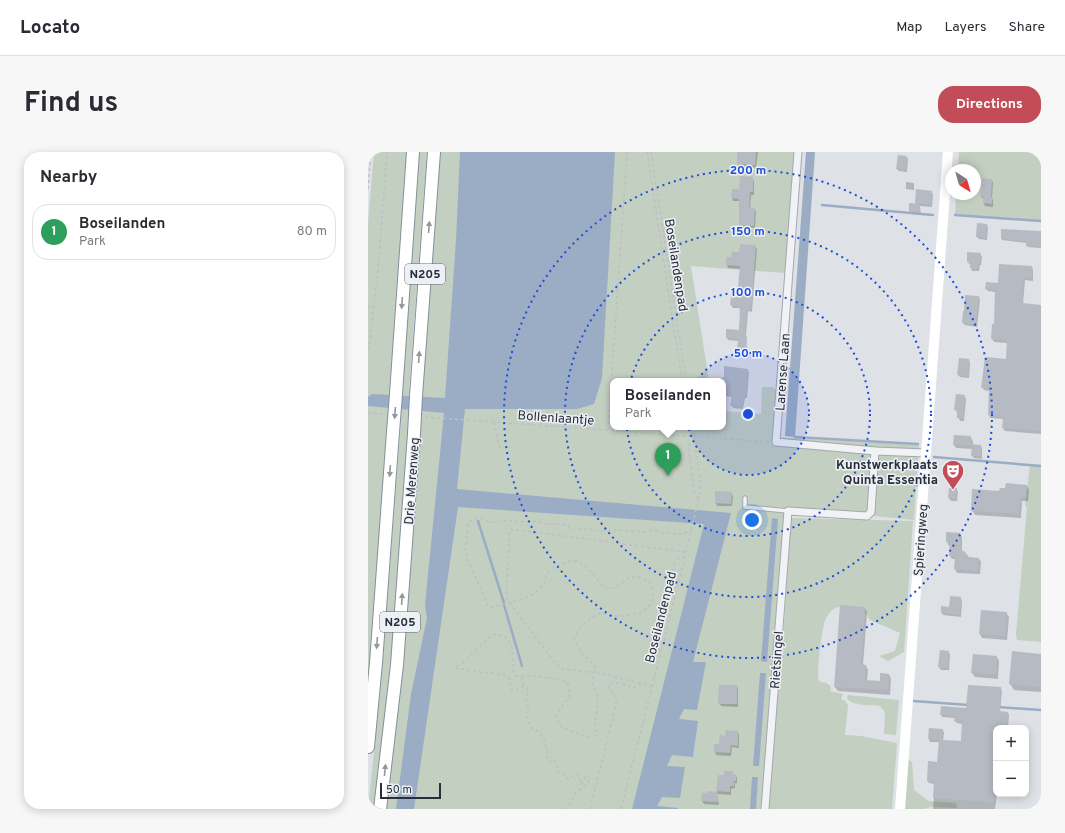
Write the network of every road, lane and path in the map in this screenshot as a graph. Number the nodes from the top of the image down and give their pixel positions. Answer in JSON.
{"nodes":[{"id":1,"x":371,"y":152,"type":"edge"},
{"id":2,"x":387,"y":152,"type":"edge"},
{"id":3,"x":413,"y":152,"type":"edge"},
{"id":4,"x":434,"y":152,"type":"edge"},
{"id":5,"x":627,"y":152,"type":"edge"},
{"id":6,"x":647,"y":152,"type":"edge"},
{"id":7,"x":651,"y":152,"type":"edge"},
{"id":8,"x":798,"y":152,"type":"edge"},
{"id":9,"x":948,"y":152,"type":"edge"},
{"id":10,"x":368,"y":189,"type":"edge"},
{"id":11,"x":368,"y":306,"type":"edge"},
{"id":12,"x":374,"y":307,"type":"junction"},
{"id":13,"x":368,"y":350,"type":"edge"},
{"id":14,"x":612,"y":378,"type":"edge"},
{"id":15,"x":682,"y":378,"type":"edge"},
{"id":16,"x":686,"y":378,"type":"edge"},
{"id":17,"x":610,"y":401,"type":"edge"},
{"id":18,"x":441,"y":418,"type":"dead end"},
{"id":19,"x":494,"y":422,"type":"junction"},
{"id":20,"x":608,"y":430,"type":"junction"},
{"id":21,"x":693,"y":430,"type":"edge"},
{"id":22,"x":694,"y":438,"type":"junction"},
{"id":23,"x":776,"y":442,"type":"junction"},
{"id":24,"x":875,"y":451,"type":"junction"},
{"id":25,"x":501,"y":452,"type":"dead end"},
{"id":26,"x":926,"y":453,"type":"junction"},
{"id":27,"x":699,"y":498,"type":"junction"},
{"id":28,"x":745,"y":498,"type":"dead end"},
{"id":29,"x":788,"y":511,"type":"junction"},
{"id":30,"x":691,"y":530,"type":"junction"},
{"id":31,"x":686,"y":552,"type":"junction"},
{"id":32,"x":685,"y":557,"type":"junction"},
{"id":33,"x":509,"y":602,"type":"junction"},
{"id":34,"x":661,"y":651,"type":"junction"},
{"id":35,"x":595,"y":673,"type":"junction"},
{"id":36,"x":525,"y":675,"type":"junction"},
{"id":37,"x":643,"y":684,"type":"junction"},
{"id":38,"x":524,"y":686,"type":"junction"},
{"id":39,"x":652,"y":686,"type":"junction"},
{"id":40,"x":368,"y":747,"type":"edge"},
{"id":41,"x":380,"y":809,"type":"edge"},
{"id":42,"x":564,"y":809,"type":"edge"},
{"id":43,"x":590,"y":809,"type":"edge"},
{"id":44,"x":622,"y":809,"type":"edge"},
{"id":45,"x":765,"y":809,"type":"edge"},
{"id":46,"x":900,"y":809,"type":"edge"}],
"edges":[{"from":1,"to":10,"type":"path"},
{"from":2,"to":12,"type":"path"},
{"from":3,"to":40,"type":"highway","name":"Drie Merenweg","number":"N205","one_way":true,"bridge":true},
{"from":41,"to":4,"type":"highway","name":"Drie Merenweg","number":"N205","one_way":true,"bridge":true},
{"from":5,"to":14,"type":"path"},
{"from":6,"to":15,"type":"path"},
{"from":7,"to":16,"type":"path","name":"Boseilandenpad"},
{"from":8,"to":23,"type":"street","name":"Larense Laan"},
{"from":9,"to":26,"type":"street","name":"Spieringweg"},
{"from":11,"to":12,"type":"path"},
{"from":12,"to":13,"type":"path"},
{"from":17,"to":20,"type":"path"},
{"from":18,"to":19,"type":"path","name":"Bollenlaantje"},
{"from":19,"to":20,"type":"path","name":"Bollenlaantje"},
{"from":19,"to":25,"type":"path"},
{"from":20,"to":22,"type":"path","name":"Bollenlaantje"},
{"from":21,"to":22,"type":"path","name":"Boseilandenpad"},
{"from":22,"to":23,"type":"path","name":"Bollenlaantje"},
{"from":22,"to":27,"type":"path","name":"Boseilandenpad"},
{"from":22,"to":27,"type":"path"},
{"from":23,"to":24,"type":"street"},
{"from":24,"to":26,"type":"street"},
{"from":24,"to":29,"type":"street"},
{"from":26,"to":46,"type":"street","name":"Spieringweg"},
{"from":27,"to":30,"type":"path","name":"Boseilandenpad"},
{"from":28,"to":29,"type":"lane"},
{"from":29,"to":45,"type":"street","name":"Rietsingel"},
{"from":30,"to":31,"type":"path","name":"Boseilandenpad"},
{"from":30,"to":33,"type":"path"},
{"from":31,"to":32,"type":"path","name":"Boseilandenpad"},
{"from":31,"to":33,"type":"path"},
{"from":32,"to":34,"type":"path","name":"Boseilandenpad"},
{"from":32,"to":34,"type":"path"},
{"from":33,"to":35,"type":"path"},
{"from":33,"to":35,"type":"path"},
{"from":34,"to":39,"type":"path","name":"Boseilandenpad"},
{"from":35,"to":36,"type":"path"},
{"from":35,"to":37,"type":"path"},
{"from":36,"to":38,"type":"path"},
{"from":36,"to":38,"type":"path"},
{"from":37,"to":39,"type":"path"},
{"from":37,"to":43,"type":"path"},
{"from":38,"to":42,"type":"path"},
{"from":39,"to":44,"type":"path","name":"Boseilandenpad"}]}
